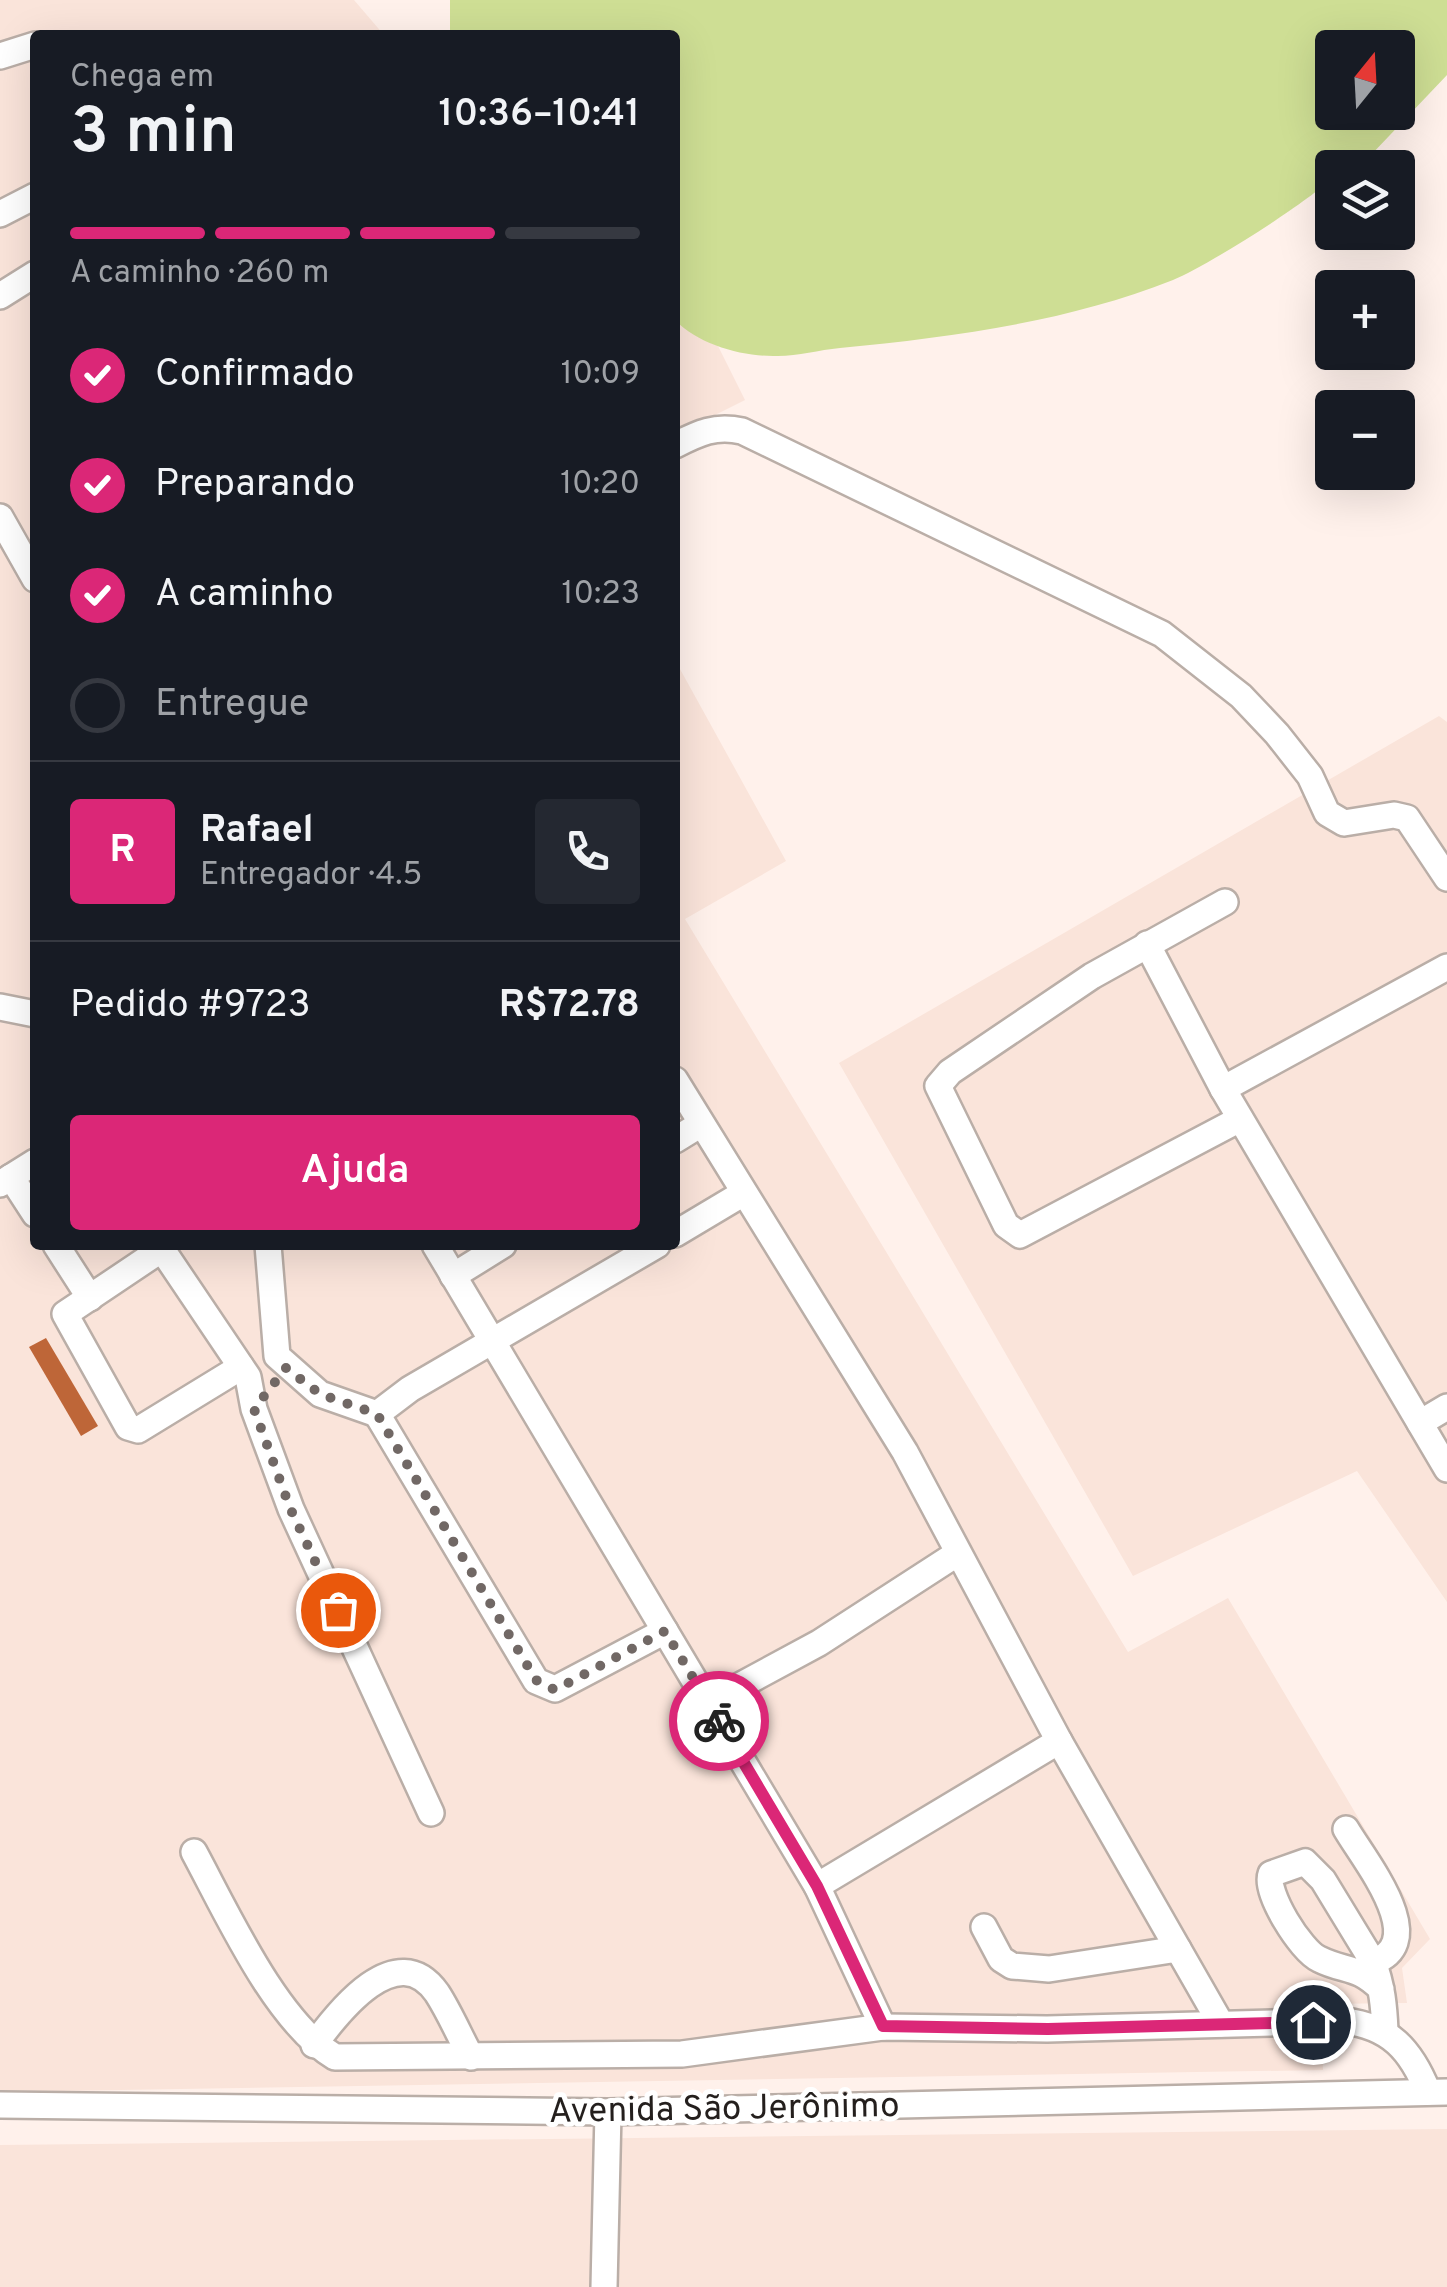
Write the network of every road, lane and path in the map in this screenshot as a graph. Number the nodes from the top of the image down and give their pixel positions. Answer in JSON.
{"nodes":[{"id":1,"x":30,"y":47,"type":"edge"},
{"id":2,"x":0,"y":56,"type":"edge"},
{"id":3,"x":30,"y":199,"type":"edge"},
{"id":4,"x":0,"y":214,"type":"edge"},
{"id":5,"x":30,"y":277,"type":"edge"},
{"id":6,"x":0,"y":296,"type":"edge"},
{"id":7,"x":680,"y":443,"type":"edge"},
{"id":8,"x":0,"y":517,"type":"edge"},
{"id":9,"x":30,"y":570,"type":"edge"},
{"id":10,"x":1447,"y":878,"type":"edge"},
{"id":11,"x":1226,"y":902,"type":"dead end"},
{"id":12,"x":1147,"y":944,"type":"junction"},
{"id":13,"x":1447,"y":967,"type":"edge"},
{"id":14,"x":0,"y":1008,"type":"edge"},
{"id":15,"x":30,"y":1013,"type":"edge"},
{"id":16,"x":680,"y":1088,"type":"edge"},
{"id":17,"x":1223,"y":1089,"type":"junction"},
{"id":18,"x":1240,"y":1119,"type":"junction"},
{"id":19,"x":701,"y":1124,"type":"junction"},
{"id":20,"x":680,"y":1137,"type":"edge"},
{"id":21,"x":30,"y":1165,"type":"edge"},
{"id":22,"x":6,"y":1180,"type":"edge"},
{"id":23,"x":742,"y":1194,"type":"junction"},
{"id":24,"x":30,"y":1208,"type":"edge"},
{"id":25,"x":680,"y":1231,"type":"edge"},
{"id":26,"x":59,"y":1250,"type":"edge"},
{"id":27,"x":157,"y":1250,"type":"edge"},
{"id":28,"x":163,"y":1250,"type":"edge"},
{"id":29,"x":268,"y":1250,"type":"edge"},
{"id":30,"x":438,"y":1250,"type":"edge"},
{"id":31,"x":496,"y":1250,"type":"edge"},
{"id":32,"x":649,"y":1250,"type":"edge"},
{"id":33,"x":453,"y":1276,"type":"junction"},
{"id":34,"x":90,"y":1298,"type":"junction"},
{"id":35,"x":493,"y":1343,"type":"junction"},
{"id":36,"x":242,"y":1367,"type":"junction"},
{"id":37,"x":286,"y":1368,"type":"junction"},
{"id":38,"x":1447,"y":1407,"type":"edge"},
{"id":39,"x":254,"y":1409,"type":"junction"},
{"id":40,"x":377,"y":1414,"type":"junction"},
{"id":41,"x":1420,"y":1424,"type":"junction"},
{"id":42,"x":1447,"y":1469,"type":"edge"},
{"id":43,"x":958,"y":1553,"type":"junction"},
{"id":44,"x":665,"y":1631,"type":"junction"},
{"id":45,"x":708,"y":1703,"type":"junction"},
{"id":46,"x":1060,"y":1741,"type":"junction"},
{"id":47,"x":431,"y":1813,"type":"dead end"},
{"id":48,"x":1346,"y":1829,"type":"dead end"},
{"id":49,"x":194,"y":1852,"type":"dead end"},
{"id":50,"x":817,"y":1886,"type":"junction"},
{"id":51,"x":984,"y":1927,"type":"dead end"},
{"id":52,"x":1178,"y":1950,"type":"junction"},
{"id":53,"x":1374,"y":1962,"type":"junction"},
{"id":54,"x":1381,"y":1989,"type":"junction"},
{"id":55,"x":1221,"y":2024,"type":"junction"},
{"id":56,"x":883,"y":2026,"type":"junction"},
{"id":57,"x":1385,"y":2031,"type":"junction"},
{"id":58,"x":314,"y":2045,"type":"junction"},
{"id":59,"x":470,"y":2057,"type":"junction"},
{"id":60,"x":1438,"y":2092,"type":"edge"},
{"id":61,"x":0,"y":2105,"type":"edge"},
{"id":62,"x":608,"y":2112,"type":"junction"},
{"id":63,"x":604,"y":2287,"type":"edge"}],
"edges":[{"from":1,"to":2,"type":"street"},
{"from":3,"to":4,"type":"street"},
{"from":5,"to":6,"type":"street"},
{"from":7,"to":10,"type":"street"},
{"from":8,"to":9,"type":"street"},
{"from":11,"to":12,"type":"street"},
{"from":12,"to":17,"type":"street"},
{"from":12,"to":18,"type":"street"},
{"from":13,"to":17,"type":"street"},
{"from":14,"to":15,"type":"street"},
{"from":16,"to":19,"type":"street"},
{"from":17,"to":18,"type":"street"},
{"from":18,"to":41,"type":"street"},
{"from":19,"to":20,"type":"street"},
{"from":19,"to":23,"type":"street"},
{"from":21,"to":22,"type":"street"},
{"from":22,"to":24,"type":"street"},
{"from":23,"to":25,"type":"street"},
{"from":23,"to":43,"type":"street"},
{"from":26,"to":34,"type":"street"},
{"from":27,"to":34,"type":"street"},
{"from":28,"to":36,"type":"street"},
{"from":29,"to":37,"type":"street"},
{"from":30,"to":33,"type":"street"},
{"from":31,"to":33,"type":"street"},
{"from":32,"to":35,"type":"street"},
{"from":33,"to":35,"type":"street"},
{"from":34,"to":36,"type":"street"},
{"from":35,"to":40,"type":"street"},
{"from":35,"to":44,"type":"street"},
{"from":36,"to":39,"type":"street"},
{"from":37,"to":39,"type":"street"},
{"from":37,"to":40,"type":"street"},
{"from":38,"to":41,"type":"street"},
{"from":39,"to":47,"type":"street"},
{"from":40,"to":44,"type":"street"},
{"from":41,"to":42,"type":"street"},
{"from":43,"to":45,"type":"street"},
{"from":43,"to":46,"type":"street"},
{"from":44,"to":45,"type":"street"},
{"from":45,"to":50,"type":"street"},
{"from":46,"to":50,"type":"street"},
{"from":46,"to":52,"type":"street"},
{"from":48,"to":53,"type":"street"},
{"from":49,"to":58,"type":"street"},
{"from":50,"to":56,"type":"street"},
{"from":51,"to":52,"type":"street"},
{"from":52,"to":55,"type":"street"},
{"from":53,"to":54,"type":"street"},
{"from":53,"to":54,"type":"street"},
{"from":54,"to":57,"type":"street"},
{"from":55,"to":56,"type":"street"},
{"from":55,"to":57,"type":"street"},
{"from":56,"to":59,"type":"street"},
{"from":57,"to":60,"type":"street"},
{"from":58,"to":59,"type":"street"},
{"from":58,"to":59,"type":"street"},
{"from":60,"to":62,"type":"street","name":"Avenida São Jerônimo"},
{"from":61,"to":62,"type":"street","name":"Avenida São Jerônimo"},
{"from":62,"to":63,"type":"street"}]}
